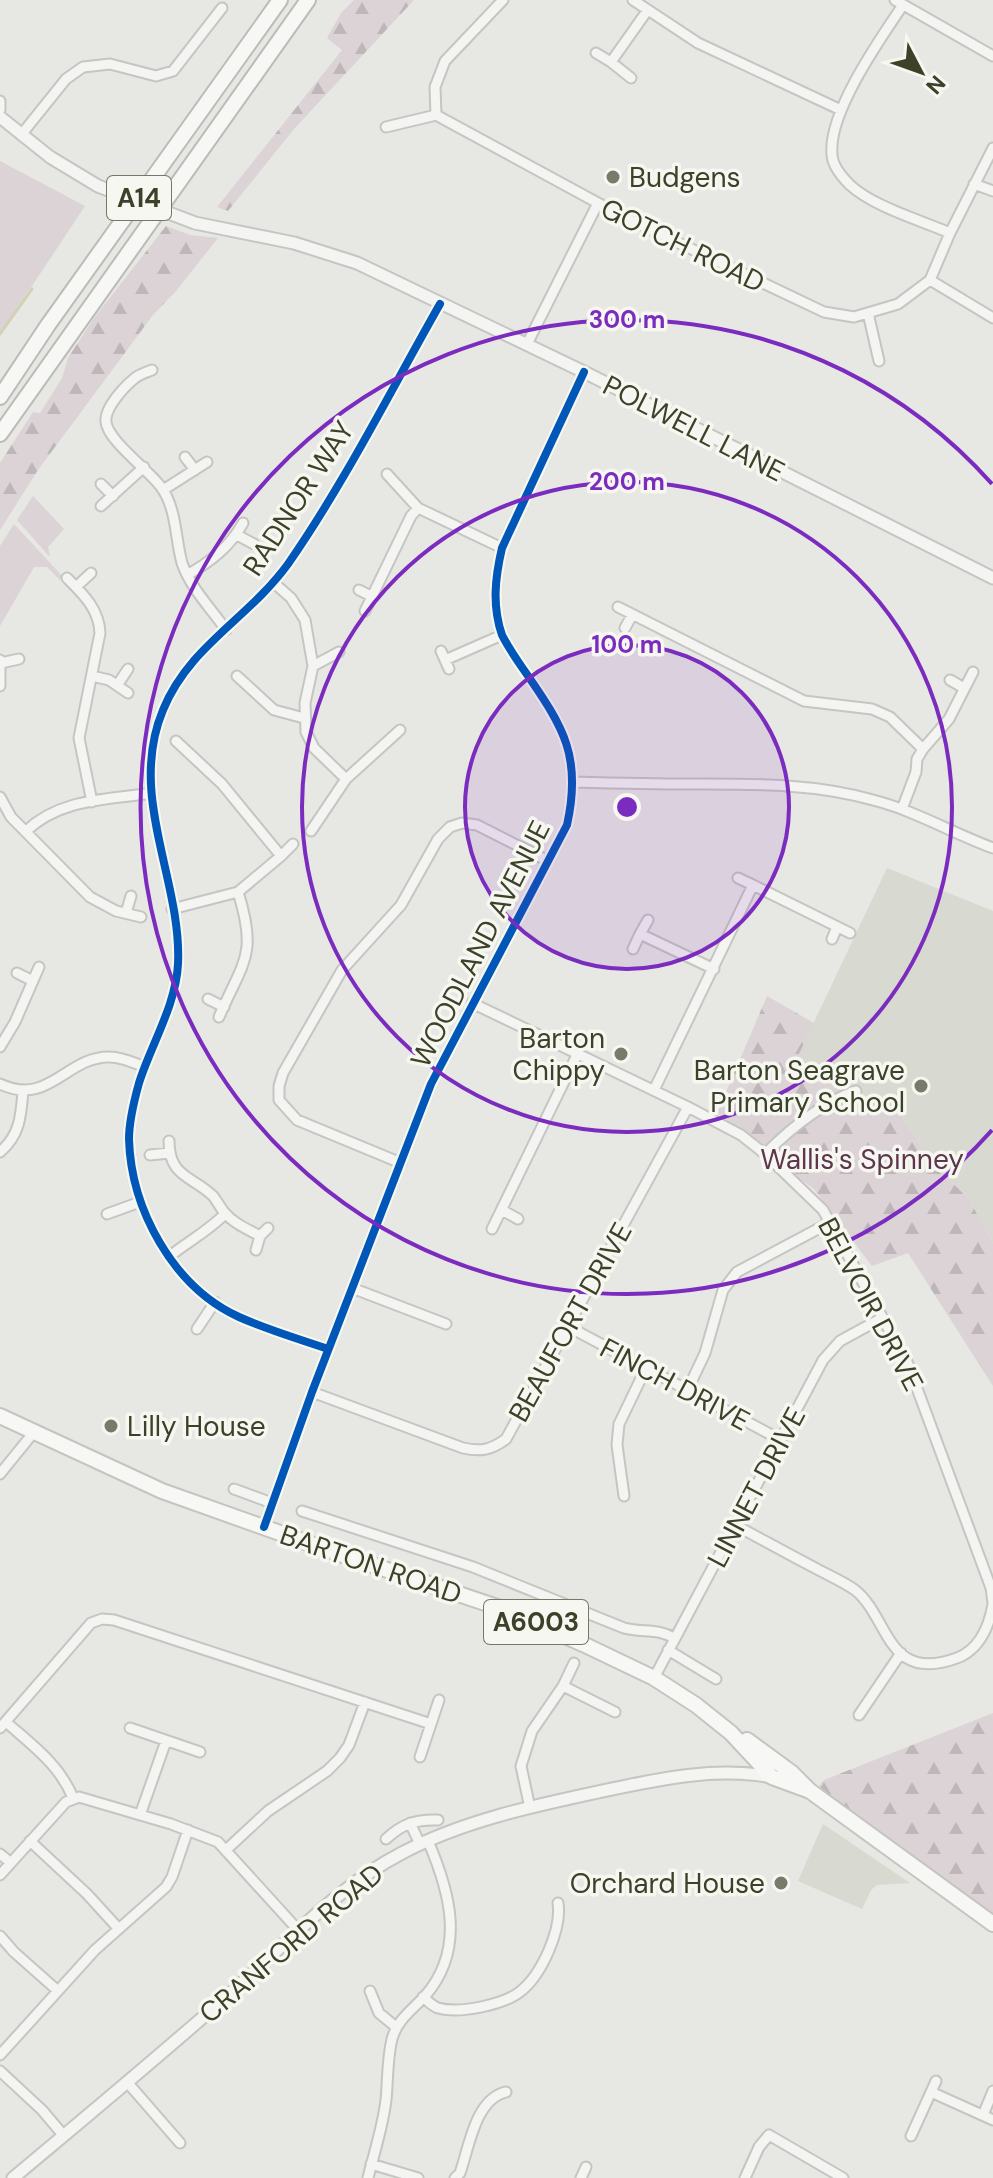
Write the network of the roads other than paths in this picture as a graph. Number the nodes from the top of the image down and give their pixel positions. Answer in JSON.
{"nodes":[{"id":1,"x":280,"y":0,"type":"edge"},
{"id":2,"x":308,"y":0,"type":"edge"},
{"id":3,"x":503,"y":0,"type":"edge"},
{"id":4,"x":633,"y":0,"type":"edge"},
{"id":5,"x":899,"y":2,"type":"edge"},
{"id":6,"x":222,"y":8,"type":"dead end"},
{"id":7,"x":647,"y":11,"type":"junction"},
{"id":8,"x":596,"y":53,"type":"dead end"},
{"id":9,"x":993,"y":56,"type":"edge"},
{"id":10,"x":611,"y":62,"type":"junction"},
{"id":11,"x":631,"y":78,"type":"dead end"},
{"id":12,"x":0,"y":101,"type":"edge"},
{"id":13,"x":0,"y":110,"type":"edge"},
{"id":14,"x":841,"y":110,"type":"junction"},
{"id":15,"x":436,"y":115,"type":"junction"},
{"id":16,"x":0,"y":117,"type":"edge"},
{"id":17,"x":386,"y":127,"type":"dead end"},
{"id":18,"x":21,"y":135,"type":"junction"},
{"id":19,"x":993,"y":148,"type":"edge"},
{"id":20,"x":974,"y":184,"type":"junction"},
{"id":21,"x":993,"y":191,"type":"edge"},
{"id":22,"x":598,"y":203,"type":"junction"},
{"id":23,"x":950,"y":233,"type":"junction"},
{"id":24,"x":930,"y":280,"type":"junction"},
{"id":25,"x":440,"y":304,"type":"junction"},
{"id":26,"x":868,"y":313,"type":"junction"},
{"id":27,"x":993,"y":318,"type":"edge"},
{"id":28,"x":527,"y":344,"type":"junction"},
{"id":29,"x":879,"y":361,"type":"dead end"},
{"id":30,"x":152,"y":370,"type":"dead end"},
{"id":31,"x":584,"y":372,"type":"junction"},
{"id":32,"x":0,"y":397,"type":"edge"},
{"id":33,"x":0,"y":434,"type":"edge"},
{"id":34,"x":185,"y":457,"type":"dead end"},
{"id":35,"x":207,"y":462,"type":"dead end"},
{"id":36,"x":144,"y":467,"type":"junction"},
{"id":37,"x":195,"y":470,"type":"junction"},
{"id":38,"x":387,"y":474,"type":"dead end"},
{"id":39,"x":101,"y":484,"type":"dead end"},
{"id":40,"x":163,"y":490,"type":"junction"},
{"id":41,"x":113,"y":496,"type":"junction"},
{"id":42,"x":101,"y":506,"type":"dead end"},
{"id":43,"x":418,"y":508,"type":"junction"},
{"id":44,"x":243,"y":523,"type":"dead end"},
{"id":45,"x":237,"y":535,"type":"junction"},
{"id":46,"x":254,"y":544,"type":"dead end"},
{"id":47,"x":502,"y":548,"type":"junction"},
{"id":48,"x":91,"y":573,"type":"dead end"},
{"id":49,"x":187,"y":575,"type":"junction"},
{"id":50,"x":67,"y":578,"type":"dead end"},
{"id":51,"x":993,"y":578,"type":"edge"},
{"id":52,"x":274,"y":583,"type":"junction"},
{"id":53,"x":76,"y":587,"type":"junction"},
{"id":54,"x":359,"y":590,"type":"dead end"},
{"id":55,"x":371,"y":596,"type":"junction"},
{"id":56,"x":618,"y":607,"type":"dead end"},
{"id":57,"x":365,"y":611,"type":"dead end"},
{"id":58,"x":632,"y":615,"type":"junction"},
{"id":59,"x":625,"y":628,"type":"dead end"},
{"id":60,"x":226,"y":630,"type":"junction"},
{"id":61,"x":502,"y":635,"type":"junction"},
{"id":62,"x":339,"y":652,"type":"dead end"},
{"id":63,"x":19,"y":659,"type":"dead end"},
{"id":64,"x":445,"y":660,"type":"dead end"},
{"id":65,"x":0,"y":662,"type":"edge"},
{"id":66,"x":313,"y":666,"type":"junction"},
{"id":67,"x":128,"y":669,"type":"dead end"},
{"id":68,"x":973,"y":672,"type":"dead end"},
{"id":69,"x":92,"y":676,"type":"junction"},
{"id":70,"x":237,"y":676,"type":"dead end"},
{"id":71,"x":950,"y":680,"type":"dead end"},
{"id":72,"x":118,"y":684,"type":"junction"},
{"id":73,"x":0,"y":686,"type":"edge"},
{"id":74,"x":964,"y":688,"type":"junction"},
{"id":75,"x":128,"y":693,"type":"dead end"},
{"id":76,"x":304,"y":718,"type":"junction"},
{"id":77,"x":400,"y":730,"type":"dead end"},
{"id":78,"x":176,"y":741,"type":"dead end"},
{"id":79,"x":923,"y":749,"type":"junction"},
{"id":80,"x":346,"y":779,"type":"junction"},
{"id":81,"x":573,"y":782,"type":"junction"},
{"id":82,"x":152,"y":793,"type":"junction"},
{"id":83,"x":0,"y":797,"type":"edge"},
{"id":84,"x":92,"y":802,"type":"junction"},
{"id":85,"x":902,"y":809,"type":"junction"},
{"id":86,"x":26,"y":831,"type":"junction"},
{"id":87,"x":311,"y":831,"type":"dead end"},
{"id":88,"x":293,"y":844,"type":"dead end"},
{"id":89,"x":993,"y":848,"type":"edge"},
{"id":90,"x":281,"y":856,"type":"junction"},
{"id":91,"x":548,"y":861,"type":"junction"},
{"id":92,"x":738,"y":878,"type":"dead end"},
{"id":93,"x":753,"y":885,"type":"junction"},
{"id":94,"x":238,"y":892,"type":"junction"},
{"id":95,"x":131,"y":896,"type":"dead end"},
{"id":96,"x":172,"y":909,"type":"junction"},
{"id":97,"x":126,"y":913,"type":"junction"},
{"id":98,"x":141,"y":917,"type":"dead end"},
{"id":99,"x":648,"y":920,"type":"dead end"},
{"id":100,"x":837,"y":927,"type":"junction"},
{"id":101,"x":850,"y":933,"type":"dead end"},
{"id":102,"x":640,"y":934,"type":"junction"},
{"id":103,"x":832,"y":939,"type":"dead end"},
{"id":104,"x":633,"y":949,"type":"dead end"},
{"id":105,"x":39,"y":967,"type":"dead end"},
{"id":106,"x":714,"y":969,"type":"junction"},
{"id":107,"x":17,"y":973,"type":"dead end"},
{"id":108,"x":33,"y":981,"type":"junction"},
{"id":109,"x":208,"y":999,"type":"dead end"},
{"id":110,"x":472,"y":1003,"type":"junction"},
{"id":111,"x":224,"y":1007,"type":"junction"},
{"id":112,"x":219,"y":1017,"type":"dead end"},
{"id":113,"x":0,"y":1047,"type":"edge"},
{"id":114,"x":578,"y":1053,"type":"junction"},
{"id":115,"x":145,"y":1067,"type":"junction"},
{"id":116,"x":0,"y":1084,"type":"edge"},
{"id":117,"x":654,"y":1090,"type":"junction"},
{"id":118,"x":23,"y":1091,"type":"junction"},
{"id":119,"x":856,"y":1091,"type":"dead end"},
{"id":120,"x":688,"y":1107,"type":"junction"},
{"id":121,"x":169,"y":1141,"type":"dead end"},
{"id":122,"x":0,"y":1152,"type":"edge"},
{"id":123,"x":169,"y":1153,"type":"junction"},
{"id":124,"x":765,"y":1154,"type":"junction"},
{"id":125,"x":150,"y":1155,"type":"dead end"},
{"id":126,"x":401,"y":1163,"type":"junction"},
{"id":127,"x":140,"y":1202,"type":"junction"},
{"id":128,"x":502,"y":1210,"type":"junction"},
{"id":129,"x":107,"y":1214,"type":"dead end"},
{"id":130,"x":225,"y":1214,"type":"junction"},
{"id":131,"x":518,"y":1219,"type":"dead end"},
{"id":132,"x":829,"y":1223,"type":"junction"},
{"id":133,"x":268,"y":1228,"type":"dead end"},
{"id":134,"x":492,"y":1229,"type":"dead end"},
{"id":135,"x":260,"y":1236,"type":"junction"},
{"id":136,"x":256,"y":1250,"type":"dead end"},
{"id":137,"x":170,"y":1256,"type":"junction"},
{"id":138,"x":352,"y":1288,"type":"junction"},
{"id":139,"x":215,"y":1302,"type":"junction"},
{"id":140,"x":882,"y":1318,"type":"junction"},
{"id":141,"x":446,"y":1324,"type":"dead end"},
{"id":142,"x":569,"y":1327,"type":"junction"},
{"id":143,"x":197,"y":1329,"type":"dead end"},
{"id":144,"x":328,"y":1349,"type":"junction"},
{"id":145,"x":646,"y":1368,"type":"junction"},
{"id":146,"x":687,"y":1391,"type":"junction"},
{"id":147,"x":312,"y":1392,"type":"junction"},
{"id":148,"x":0,"y":1416,"type":"edge"},
{"id":149,"x":34,"y":1432,"type":"junction"},
{"id":150,"x":781,"y":1440,"type":"junction"},
{"id":151,"x":0,"y":1474,"type":"edge"},
{"id":152,"x":234,"y":1489,"type":"dead end"},
{"id":153,"x":624,"y":1496,"type":"dead end"},
{"id":154,"x":272,"y":1503,"type":"junction"},
{"id":155,"x":302,"y":1511,"type":"dead end"},
{"id":156,"x":735,"y":1525,"type":"junction"},
{"id":157,"x":264,"y":1527,"type":"junction"},
{"id":158,"x":993,"y":1604,"type":"edge"},
{"id":159,"x":674,"y":1638,"type":"junction"},
{"id":160,"x":668,"y":1650,"type":"junction"},
{"id":161,"x":901,"y":1653,"type":"junction"},
{"id":162,"x":574,"y":1663,"type":"dead end"},
{"id":163,"x":654,"y":1678,"type":"junction"},
{"id":164,"x":716,"y":1679,"type":"dead end"},
{"id":165,"x":563,"y":1686,"type":"junction"},
{"id":166,"x":439,"y":1700,"type":"dead end"},
{"id":167,"x":365,"y":1702,"type":"junction"},
{"id":168,"x":615,"y":1712,"type":"dead end"},
{"id":169,"x":859,"y":1715,"type":"dead end"},
{"id":170,"x":431,"y":1724,"type":"junction"},
{"id":171,"x":3,"y":1725,"type":"edge"},
{"id":172,"x":130,"y":1728,"type":"dead end"},
{"id":173,"x":166,"y":1741,"type":"junction"},
{"id":174,"x":200,"y":1752,"type":"dead end"},
{"id":175,"x":420,"y":1757,"type":"dead end"},
{"id":176,"x":761,"y":1765,"type":"junction"},
{"id":177,"x":810,"y":1791,"type":"junction"},
{"id":178,"x":73,"y":1798,"type":"junction"},
{"id":179,"x":530,"y":1808,"type":"junction"},
{"id":180,"x":140,"y":1815,"type":"junction"},
{"id":181,"x":438,"y":1820,"type":"dead end"},
{"id":182,"x":410,"y":1823,"type":"junction"},
{"id":183,"x":188,"y":1830,"type":"junction"},
{"id":184,"x":386,"y":1839,"type":"dead end"},
{"id":185,"x":30,"y":1841,"type":"junction"},
{"id":186,"x":424,"y":1842,"type":"junction"},
{"id":187,"x":226,"y":1850,"type":"junction"},
{"id":188,"x":0,"y":1854,"type":"edge"},
{"id":189,"x":11,"y":1863,"type":"junction"},
{"id":190,"x":0,"y":1875,"type":"edge"},
{"id":191,"x":558,"y":1903,"type":"dead end"},
{"id":192,"x":993,"y":1924,"type":"edge"},
{"id":193,"x":118,"y":1928,"type":"junction"},
{"id":194,"x":299,"y":1931,"type":"junction"},
{"id":195,"x":0,"y":1936,"type":"edge"},
{"id":196,"x":58,"y":1991,"type":"junction"},
{"id":197,"x":370,"y":1991,"type":"dead end"},
{"id":198,"x":423,"y":1997,"type":"junction"},
{"id":199,"x":396,"y":2027,"type":"junction"},
{"id":200,"x":0,"y":2055,"type":"edge"},
{"id":201,"x":0,"y":2071,"type":"edge"},
{"id":202,"x":936,"y":2081,"type":"dead end"},
{"id":203,"x":127,"y":2082,"type":"junction"},
{"id":204,"x":993,"y":2091,"type":"edge"},
{"id":205,"x":506,"y":2092,"type":"dead end"},
{"id":206,"x":931,"y":2092,"type":"junction"},
{"id":207,"x":983,"y":2115,"type":"junction"},
{"id":208,"x":993,"y":2120,"type":"edge"},
{"id":209,"x":64,"y":2136,"type":"junction"},
{"id":210,"x":911,"y":2136,"type":"dead end"},
{"id":211,"x":180,"y":2143,"type":"dead end"},
{"id":212,"x":371,"y":2164,"type":"junction"},
{"id":213,"x":586,"y":2167,"type":"dead end"},
{"id":214,"x":13,"y":2178,"type":"edge"},
{"id":215,"x":368,"y":2178,"type":"edge"},
{"id":216,"x":418,"y":2178,"type":"edge"},
{"id":217,"x":455,"y":2178,"type":"edge"},
{"id":218,"x":581,"y":2178,"type":"edge"},
{"id":219,"x":745,"y":2178,"type":"edge"},
{"id":220,"x":843,"y":2178,"type":"edge"}],
"edges":[{"from":1,"to":32,"type":"main road","number":"A14"},
{"from":2,"to":33,"type":"main road","number":"A14"},
{"from":3,"to":15,"type":"street"},
{"from":4,"to":7,"type":"street"},
{"from":5,"to":9,"type":"street"},
{"from":5,"to":14,"type":"street"},
{"from":6,"to":18,"type":"street"},
{"from":7,"to":10,"type":"street"},
{"from":7,"to":14,"type":"street"},
{"from":8,"to":10,"type":"street"},
{"from":10,"to":11,"type":"street"},
{"from":12,"to":13,"type":"street"},
{"from":14,"to":23,"type":"street"},
{"from":15,"to":17,"type":"street"},
{"from":15,"to":22,"type":"street","name":"GOTCH ROAD"},
{"from":16,"to":18,"type":"street","name":"POLWELL LANE"},
{"from":18,"to":25,"type":"street","name":"POLWELL LANE","bridge":true},
{"from":19,"to":20,"type":"street"},
{"from":20,"to":21,"type":"street"},
{"from":20,"to":23,"type":"street"},
{"from":22,"to":26,"type":"street","name":"GOTCH ROAD"},
{"from":22,"to":28,"type":"street"},
{"from":23,"to":24,"type":"street"},
{"from":24,"to":26,"type":"street","name":"GOTCH ROAD"},
{"from":24,"to":27,"type":"street"},
{"from":25,"to":28,"type":"street","name":"POLWELL LANE"},
{"from":25,"to":52,"type":"street","name":"RADNOR WAY"},
{"from":26,"to":29,"type":"street"},
{"from":28,"to":31,"type":"street","name":"POLWELL LANE"},
{"from":30,"to":36,"type":"street"},
{"from":31,"to":47,"type":"street"},
{"from":31,"to":51,"type":"street","name":"POLWELL LANE"},
{"from":34,"to":37,"type":"street"},
{"from":35,"to":37,"type":"street"},
{"from":36,"to":40,"type":"street"},
{"from":36,"to":41,"type":"street"},
{"from":37,"to":40,"type":"street"},
{"from":38,"to":43,"type":"street"},
{"from":39,"to":41,"type":"street"},
{"from":40,"to":49,"type":"street"},
{"from":41,"to":42,"type":"street"},
{"from":43,"to":47,"type":"street"},
{"from":43,"to":55,"type":"street"},
{"from":44,"to":45,"type":"street"},
{"from":45,"to":46,"type":"street"},
{"from":45,"to":49,"type":"street"},
{"from":47,"to":61,"type":"street"},
{"from":48,"to":53,"type":"street"},
{"from":49,"to":60,"type":"street"},
{"from":50,"to":53,"type":"street"},
{"from":52,"to":60,"type":"street","name":"RADNOR WAY"},
{"from":52,"to":66,"type":"street"},
{"from":53,"to":69,"type":"street"},
{"from":54,"to":55,"type":"street"},
{"from":55,"to":57,"type":"street"},
{"from":56,"to":58,"type":"street"},
{"from":58,"to":59,"type":"street"},
{"from":58,"to":79,"type":"street"},
{"from":60,"to":82,"type":"street","name":"RADNOR WAY"},
{"from":61,"to":64,"type":"street"},
{"from":61,"to":81,"type":"street","name":"WOODLAND AVENUE"},
{"from":62,"to":66,"type":"street"},
{"from":63,"to":65,"type":"street"},
{"from":65,"to":73,"type":"street"},
{"from":66,"to":76,"type":"street"},
{"from":67,"to":72,"type":"street"},
{"from":68,"to":74,"type":"street"},
{"from":69,"to":72,"type":"street"},
{"from":69,"to":84,"type":"street"},
{"from":70,"to":76,"type":"street"},
{"from":71,"to":74,"type":"street"},
{"from":72,"to":75,"type":"street"},
{"from":74,"to":79,"type":"street"},
{"from":76,"to":80,"type":"street"},
{"from":77,"to":80,"type":"street"},
{"from":78,"to":90,"type":"street"},
{"from":79,"to":85,"type":"street"},
{"from":80,"to":87,"type":"street"},
{"from":81,"to":85,"type":"street"},
{"from":81,"to":91,"type":"street","name":"WOODLAND AVENUE"},
{"from":82,"to":84,"type":"street"},
{"from":82,"to":96,"type":"street","name":"RADNOR WAY"},
{"from":83,"to":86,"type":"street"},
{"from":84,"to":86,"type":"street"},
{"from":85,"to":89,"type":"street"},
{"from":86,"to":97,"type":"street"},
{"from":88,"to":90,"type":"street"},
{"from":90,"to":94,"type":"street"},
{"from":91,"to":110,"type":"street","name":"WOODLAND AVENUE"},
{"from":91,"to":126,"type":"street"},
{"from":92,"to":93,"type":"street"},
{"from":93,"to":100,"type":"street"},
{"from":93,"to":106,"type":"street"},
{"from":94,"to":96,"type":"street"},
{"from":94,"to":111,"type":"street"},
{"from":95,"to":97,"type":"street"},
{"from":96,"to":115,"type":"street","name":"RADNOR WAY"},
{"from":97,"to":98,"type":"street"},
{"from":99,"to":102,"type":"street"},
{"from":100,"to":101,"type":"street"},
{"from":100,"to":103,"type":"street"},
{"from":102,"to":104,"type":"street"},
{"from":102,"to":106,"type":"street"},
{"from":105,"to":108,"type":"street"},
{"from":106,"to":117,"type":"street"},
{"from":107,"to":108,"type":"street"},
{"from":108,"to":113,"type":"street"},
{"from":109,"to":111,"type":"street"},
{"from":110,"to":114,"type":"street","name":"BELVOIR DRIVE"},
{"from":110,"to":126,"type":"street","name":"WOODLAND AVENUE"},
{"from":111,"to":112,"type":"street"},
{"from":114,"to":117,"type":"street","name":"BELVOIR DRIVE"},
{"from":114,"to":128,"type":"street"},
{"from":115,"to":118,"type":"street"},
{"from":115,"to":127,"type":"street","name":"RADNOR WAY"},
{"from":116,"to":118,"type":"street"},
{"from":117,"to":120,"type":"street","name":"BELVOIR DRIVE"},
{"from":118,"to":122,"type":"street"},
{"from":119,"to":124,"type":"street"},
{"from":120,"to":124,"type":"street","name":"BELVOIR DRIVE"},
{"from":120,"to":142,"type":"street","name":"BEAUFORT DRIVE"},
{"from":121,"to":123,"type":"street"},
{"from":123,"to":125,"type":"street"},
{"from":123,"to":130,"type":"street"},
{"from":124,"to":132,"type":"street","name":"BELVOIR DRIVE"},
{"from":126,"to":138,"type":"street","name":"WOODLAND AVENUE"},
{"from":127,"to":129,"type":"street"},
{"from":127,"to":137,"type":"street","name":"RADNOR WAY"},
{"from":128,"to":131,"type":"street"},
{"from":128,"to":134,"type":"street"},
{"from":130,"to":135,"type":"street"},
{"from":130,"to":137,"type":"street"},
{"from":132,"to":140,"type":"street","name":"BELVOIR DRIVE"},
{"from":132,"to":146,"type":"street"},
{"from":133,"to":135,"type":"street"},
{"from":135,"to":136,"type":"street"},
{"from":137,"to":139,"type":"street","name":"RADNOR WAY"},
{"from":138,"to":141,"type":"street"},
{"from":138,"to":144,"type":"street","name":"WOODLAND AVENUE"},
{"from":139,"to":143,"type":"street"},
{"from":139,"to":144,"type":"street","name":"RADNOR WAY"},
{"from":140,"to":150,"type":"street","name":"LINNET DRIVE"},
{"from":140,"to":158,"type":"street","name":"BELVOIR DRIVE"},
{"from":142,"to":145,"type":"street","name":"FINCH DRIVE"},
{"from":142,"to":147,"type":"street","name":"BEAUFORT DRIVE"},
{"from":144,"to":147,"type":"street","name":"WOODLAND AVENUE"},
{"from":145,"to":146,"type":"street","name":"FINCH DRIVE"},
{"from":145,"to":153,"type":"street"},
{"from":146,"to":150,"type":"street","name":"FINCH DRIVE"},
{"from":147,"to":154,"type":"street","name":"WOODLAND AVENUE"},
{"from":148,"to":149,"type":"main road","name":"BARTON ROAD","number":"A6003"},
{"from":149,"to":151,"type":"street"},
{"from":149,"to":157,"type":"main road","name":"BARTON ROAD","number":"A6003"},
{"from":150,"to":156,"type":"street","name":"LINNET DRIVE"},
{"from":152,"to":154,"type":"street"},
{"from":154,"to":157,"type":"street","name":"WOODLAND AVENUE"},
{"from":155,"to":159,"type":"street","name":"BARTON ROAD"},
{"from":156,"to":159,"type":"street","name":"LINNET DRIVE"},
{"from":156,"to":161,"type":"street"},
{"from":157,"to":163,"type":"main road","name":"BARTON ROAD","number":"A6003"},
{"from":158,"to":161,"type":"street","name":"BELVOIR DRIVE"},
{"from":159,"to":160,"type":"street","name":"LINNET DRIVE"},
{"from":160,"to":163,"type":"street","name":"LINNET DRIVE"},
{"from":160,"to":164,"type":"street"},
{"from":161,"to":169,"type":"street"},
{"from":162,"to":165,"type":"street"},
{"from":163,"to":176,"type":"main road","name":"BARTON ROAD","number":"A6003"},
{"from":165,"to":168,"type":"street"},
{"from":165,"to":179,"type":"street"},
{"from":166,"to":170,"type":"street"},
{"from":167,"to":170,"type":"street"},
{"from":167,"to":171,"type":"street"},
{"from":167,"to":187,"type":"street"},
{"from":170,"to":175,"type":"street"},
{"from":171,"to":178,"type":"street"},
{"from":172,"to":173,"type":"street"},
{"from":173,"to":174,"type":"street"},
{"from":173,"to":180,"type":"street"},
{"from":176,"to":177,"type":"main road","name":"BARTON ROAD"},
{"from":176,"to":177,"type":"main road","name":"BARTON ROAD","number":"A6003"},
{"from":176,"to":179,"type":"street","name":"CRANFORD ROAD"},
{"from":177,"to":192,"type":"main road","name":"BARTON ROAD","number":"A6003"},
{"from":178,"to":180,"type":"street"},
{"from":178,"to":185,"type":"street"},
{"from":179,"to":186,"type":"street","name":"CRANFORD ROAD"},
{"from":180,"to":183,"type":"street"},
{"from":181,"to":182,"type":"street"},
{"from":182,"to":184,"type":"street"},
{"from":182,"to":186,"type":"street"},
{"from":183,"to":187,"type":"street"},
{"from":183,"to":193,"type":"street"},
{"from":185,"to":189,"type":"street"},
{"from":185,"to":193,"type":"street"},
{"from":186,"to":194,"type":"street","name":"CRANFORD ROAD"},
{"from":186,"to":198,"type":"street"},
{"from":187,"to":194,"type":"street"},
{"from":188,"to":189,"type":"street"},
{"from":189,"to":190,"type":"street"},
{"from":191,"to":198,"type":"street"},
{"from":193,"to":196,"type":"street"},
{"from":194,"to":203,"type":"street","name":"CRANFORD ROAD"},
{"from":195,"to":196,"type":"street"},
{"from":196,"to":200,"type":"street"},
{"from":197,"to":199,"type":"street"},
{"from":198,"to":199,"type":"street"},
{"from":199,"to":212,"type":"street"},
{"from":201,"to":209,"type":"street"},
{"from":202,"to":206,"type":"street"},
{"from":203,"to":209,"type":"street","name":"CRANFORD ROAD"},
{"from":203,"to":211,"type":"street"},
{"from":204,"to":207,"type":"street"},
{"from":205,"to":217,"type":"street"},
{"from":206,"to":207,"type":"street"},
{"from":206,"to":210,"type":"street"},
{"from":207,"to":208,"type":"street"},
{"from":209,"to":214,"type":"street","name":"CRANFORD ROAD"},
{"from":212,"to":215,"type":"street"},
{"from":212,"to":216,"type":"street"},
{"from":213,"to":218,"type":"street"},
{"from":219,"to":220,"type":"street"}]}
